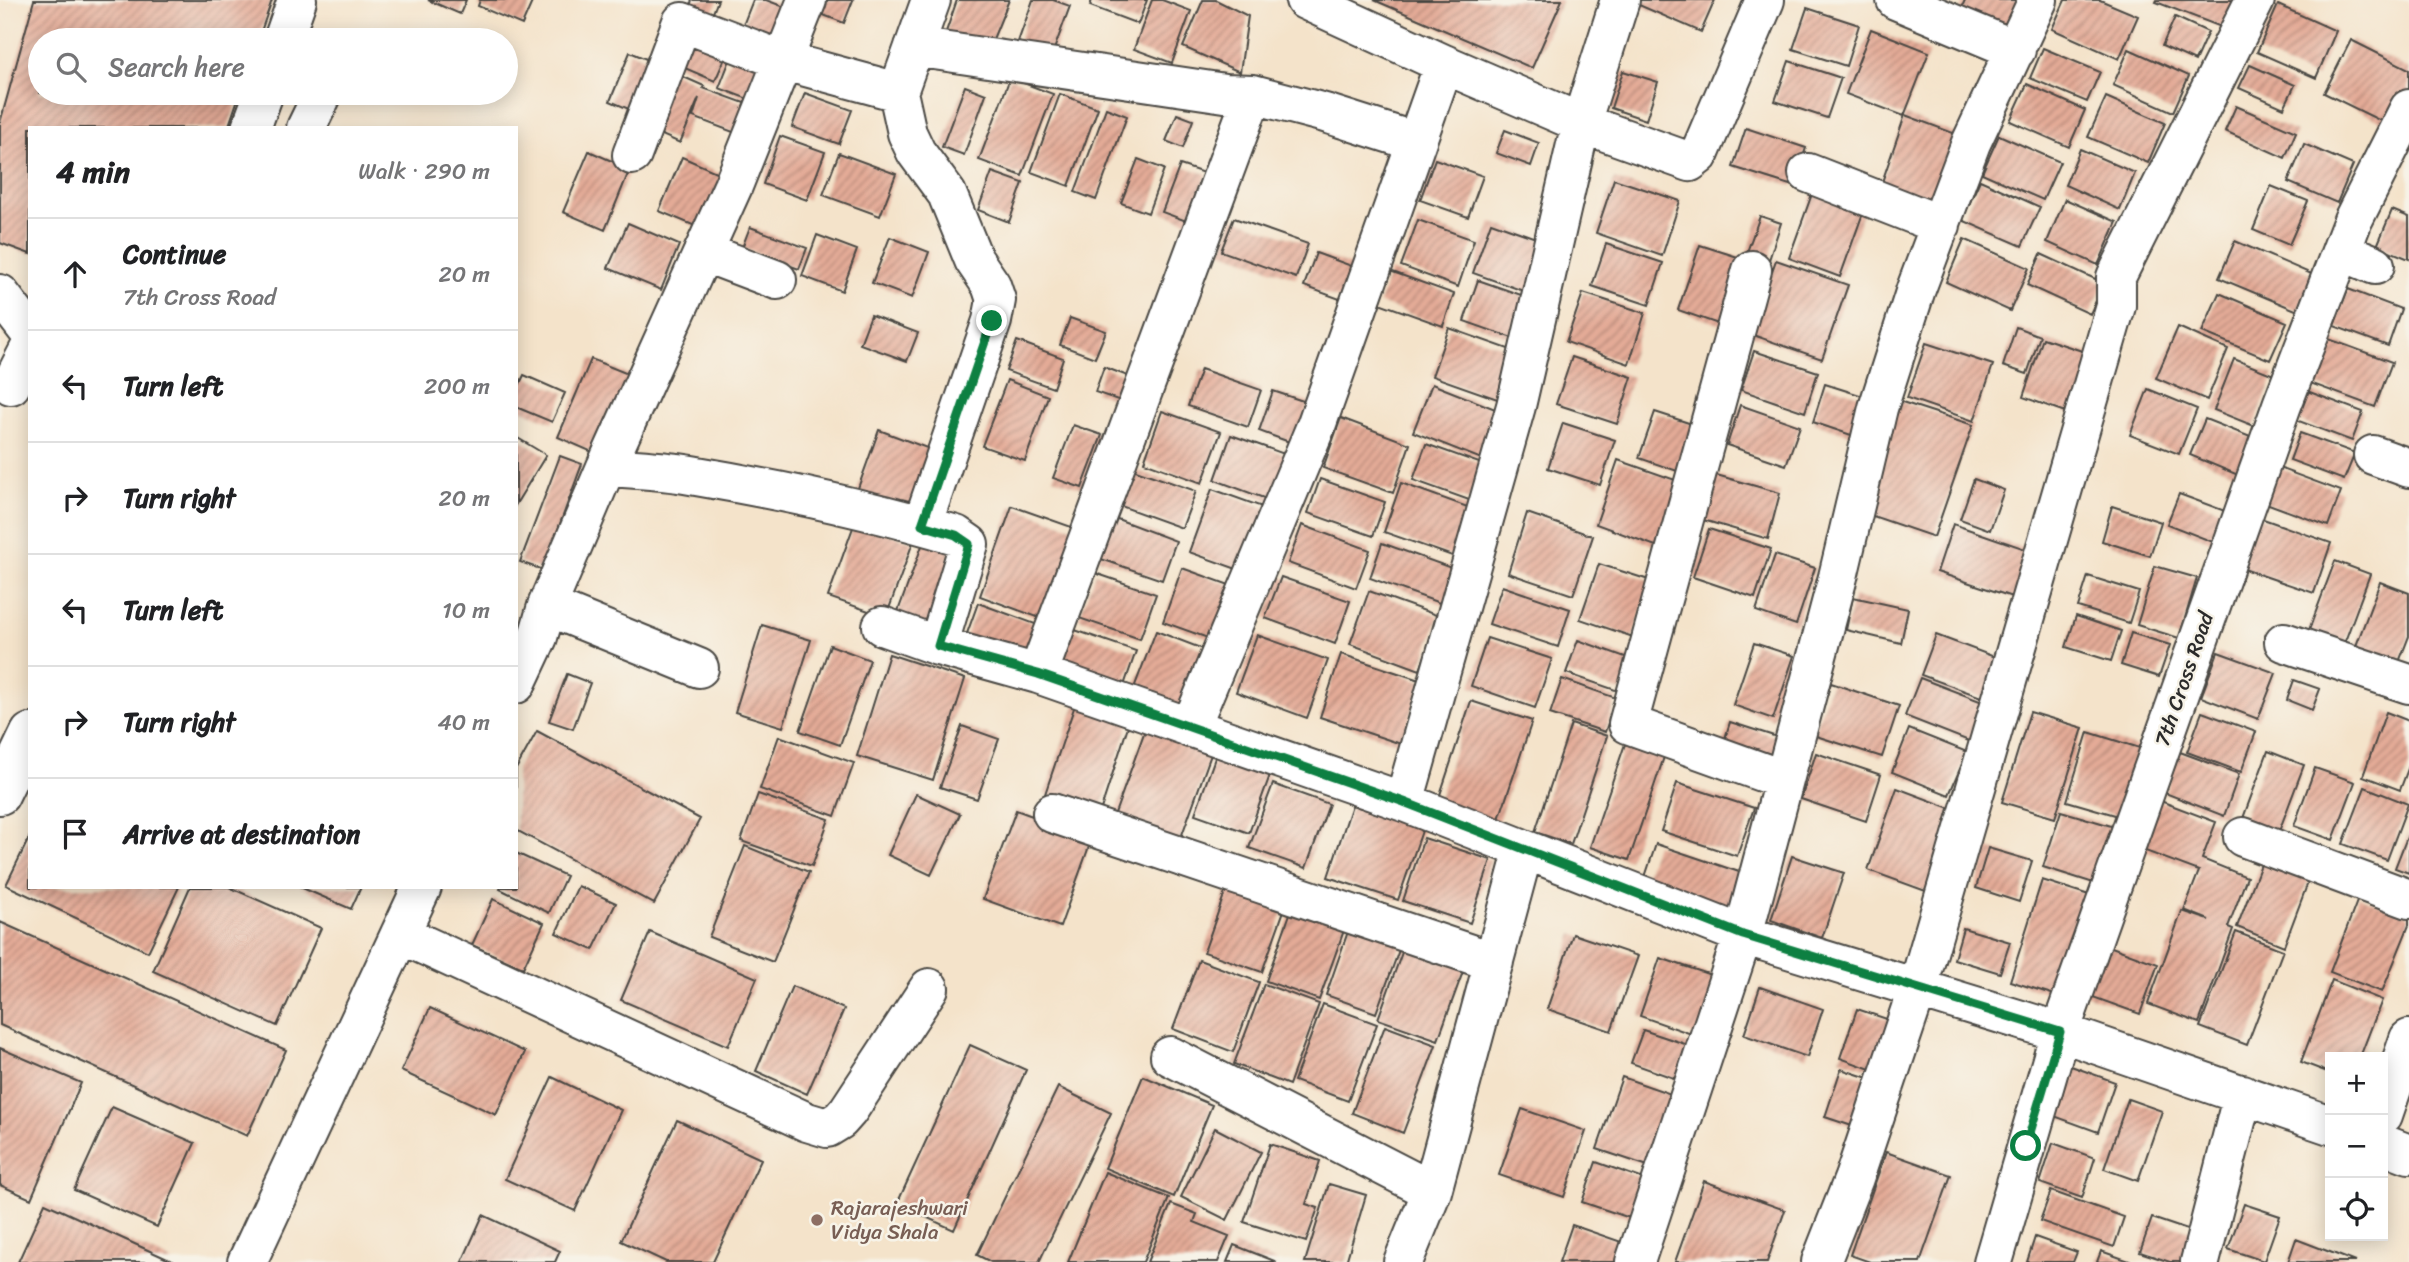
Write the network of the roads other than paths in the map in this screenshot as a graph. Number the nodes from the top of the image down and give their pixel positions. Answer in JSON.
{"nodes":[{"id":1,"x":297,"y":0,"type":"edge"},
{"id":2,"x":807,"y":0,"type":"edge"},
{"id":3,"x":931,"y":0,"type":"edge"},
{"id":4,"x":1305,"y":0,"type":"edge"},
{"id":5,"x":1620,"y":0,"type":"edge"},
{"id":6,"x":1765,"y":0,"type":"edge"},
{"id":7,"x":1896,"y":0,"type":"edge"},
{"id":8,"x":2038,"y":0,"type":"edge"},
{"id":9,"x":2255,"y":0,"type":"edge"},
{"id":10,"x":287,"y":28,"type":"edge"},
{"id":11,"x":914,"y":47,"type":"junction"},
{"id":12,"x":2016,"y":50,"type":"junction"},
{"id":13,"x":784,"y":61,"type":"junction"},
{"id":14,"x":1444,"y":64,"type":"junction"},
{"id":15,"x":898,"y":92,"type":"junction"},
{"id":16,"x":1253,"y":94,"type":"junction"},
{"id":17,"x":260,"y":105,"type":"edge"},
{"id":18,"x":317,"y":105,"type":"edge"},
{"id":19,"x":2409,"y":109,"type":"edge"},
{"id":20,"x":1581,"y":123,"type":"junction"},
{"id":21,"x":252,"y":126,"type":"edge"},
{"id":22,"x":307,"y":126,"type":"edge"},
{"id":23,"x":1416,"y":142,"type":"junction"},
{"id":24,"x":632,"y":155,"type":"dead end"},
{"id":25,"x":1808,"y":173,"type":"dead end"},
{"id":26,"x":1941,"y":225,"type":"junction"},
{"id":27,"x":2341,"y":251,"type":"junction"},
{"id":28,"x":703,"y":252,"type":"junction"},
{"id":29,"x":2375,"y":265,"type":"dead end"},
{"id":30,"x":1752,"y":270,"type":"dead end"},
{"id":31,"x":777,"y":280,"type":"dead end"},
{"id":32,"x":0,"y":294,"type":"edge"},
{"id":33,"x":28,"y":330,"type":"edge"},
{"id":34,"x":28,"y":353,"type":"edge"},
{"id":35,"x":14,"y":387,"type":"edge"},
{"id":36,"x":2373,"y":455,"type":"dead end"},
{"id":37,"x":606,"y":467,"type":"junction"},
{"id":38,"x":2409,"y":468,"type":"edge"},
{"id":39,"x":922,"y":525,"type":"junction"},
{"id":40,"x":534,"y":623,"type":"edge"},
{"id":41,"x":882,"y":626,"type":"dead end"},
{"id":42,"x":2284,"y":642,"type":"dead end"},
{"id":43,"x":938,"y":646,"type":"junction"},
{"id":44,"x":699,"y":668,"type":"dead end"},
{"id":45,"x":1038,"y":674,"type":"junction"},
{"id":46,"x":518,"y":677,"type":"edge"},
{"id":47,"x":2409,"y":684,"type":"edge"},
{"id":48,"x":1190,"y":729,"type":"junction"},
{"id":49,"x":18,"y":736,"type":"edge"},
{"id":50,"x":1784,"y":780,"type":"junction"},
{"id":51,"x":0,"y":795,"type":"edge"},
{"id":52,"x":1404,"y":802,"type":"junction"},
{"id":53,"x":1052,"y":813,"type":"dead end"},
{"id":54,"x":2243,"y":837,"type":"dead end"},
{"id":55,"x":1524,"y":849,"type":"junction"},
{"id":56,"x":421,"y":889,"type":"edge"},
{"id":57,"x":2409,"y":899,"type":"edge"},
{"id":58,"x":400,"y":934,"type":"junction"},
{"id":59,"x":1743,"y":935,"type":"junction"},
{"id":60,"x":1494,"y":962,"type":"junction"},
{"id":61,"x":1918,"y":987,"type":"junction"},
{"id":62,"x":929,"y":988,"type":"dead end"},
{"id":63,"x":2060,"y":1032,"type":"junction"},
{"id":64,"x":2409,"y":1039,"type":"edge"},
{"id":65,"x":1170,"y":1056,"type":"dead end"},
{"id":66,"x":2243,"y":1094,"type":"junction"},
{"id":67,"x":2388,"y":1100,"type":"edge"},
{"id":68,"x":2325,"y":1123,"type":"edge"},
{"id":69,"x":2388,"y":1146,"type":"edge"},
{"id":70,"x":2409,"y":1154,"type":"edge"},
{"id":71,"x":1432,"y":1191,"type":"junction"},
{"id":72,"x":247,"y":1262,"type":"edge"},
{"id":73,"x":1403,"y":1262,"type":"edge"},
{"id":74,"x":1635,"y":1262,"type":"edge"},
{"id":75,"x":1821,"y":1262,"type":"edge"},
{"id":76,"x":1993,"y":1262,"type":"edge"},
{"id":77,"x":2200,"y":1262,"type":"edge"}],
"edges":[{"from":1,"to":10,"type":"street"},
{"from":2,"to":13,"type":"street"},
{"from":3,"to":11,"type":"street"},
{"from":4,"to":14,"type":"street"},
{"from":5,"to":20,"type":"street"},
{"from":6,"to":20,"type":"street"},
{"from":7,"to":12,"type":"street"},
{"from":8,"to":12,"type":"street"},
{"from":9,"to":61,"type":"street"},
{"from":11,"to":15,"type":"street"},
{"from":11,"to":16,"type":"street"},
{"from":12,"to":26,"type":"street"},
{"from":13,"to":15,"type":"street"},
{"from":13,"to":24,"type":"street"},
{"from":13,"to":28,"type":"street"},
{"from":14,"to":20,"type":"street"},
{"from":14,"to":23,"type":"street"},
{"from":15,"to":39,"type":"street"},
{"from":16,"to":23,"type":"street"},
{"from":16,"to":45,"type":"street"},
{"from":17,"to":21,"type":"street"},
{"from":18,"to":22,"type":"street"},
{"from":19,"to":27,"type":"street","name":"7th Cross Road"},
{"from":20,"to":52,"type":"street"},
{"from":23,"to":48,"type":"street"},
{"from":25,"to":26,"type":"street"},
{"from":26,"to":50,"type":"street"},
{"from":27,"to":29,"type":"street"},
{"from":27,"to":63,"type":"street","name":"7th Cross Road"},
{"from":28,"to":31,"type":"street"},
{"from":28,"to":37,"type":"street"},
{"from":30,"to":50,"type":"street"},
{"from":32,"to":33,"type":"street"},
{"from":34,"to":35,"type":"street"},
{"from":36,"to":38,"type":"street"},
{"from":37,"to":39,"type":"street"},
{"from":37,"to":40,"type":"street"},
{"from":39,"to":43,"type":"street"},
{"from":40,"to":44,"type":"street"},
{"from":40,"to":46,"type":"street"},
{"from":41,"to":43,"type":"street"},
{"from":42,"to":47,"type":"street"},
{"from":43,"to":45,"type":"street"},
{"from":45,"to":48,"type":"street"},
{"from":48,"to":52,"type":"street"},
{"from":49,"to":51,"type":"street"},
{"from":50,"to":59,"type":"street"},
{"from":52,"to":55,"type":"street"},
{"from":53,"to":60,"type":"street"},
{"from":54,"to":57,"type":"street"},
{"from":55,"to":59,"type":"street"},
{"from":55,"to":60,"type":"street"},
{"from":56,"to":58,"type":"street"},
{"from":58,"to":62,"type":"street"},
{"from":58,"to":72,"type":"street"},
{"from":59,"to":61,"type":"street"},
{"from":59,"to":74,"type":"street"},
{"from":60,"to":71,"type":"street"},
{"from":61,"to":63,"type":"street"},
{"from":61,"to":75,"type":"street"},
{"from":63,"to":66,"type":"street"},
{"from":63,"to":76,"type":"street","name":"7th Cross Road"},
{"from":64,"to":67,"type":"street"},
{"from":65,"to":71,"type":"street"},
{"from":66,"to":68,"type":"street"},
{"from":66,"to":77,"type":"street"},
{"from":69,"to":70,"type":"street"},
{"from":71,"to":73,"type":"street"}]}
